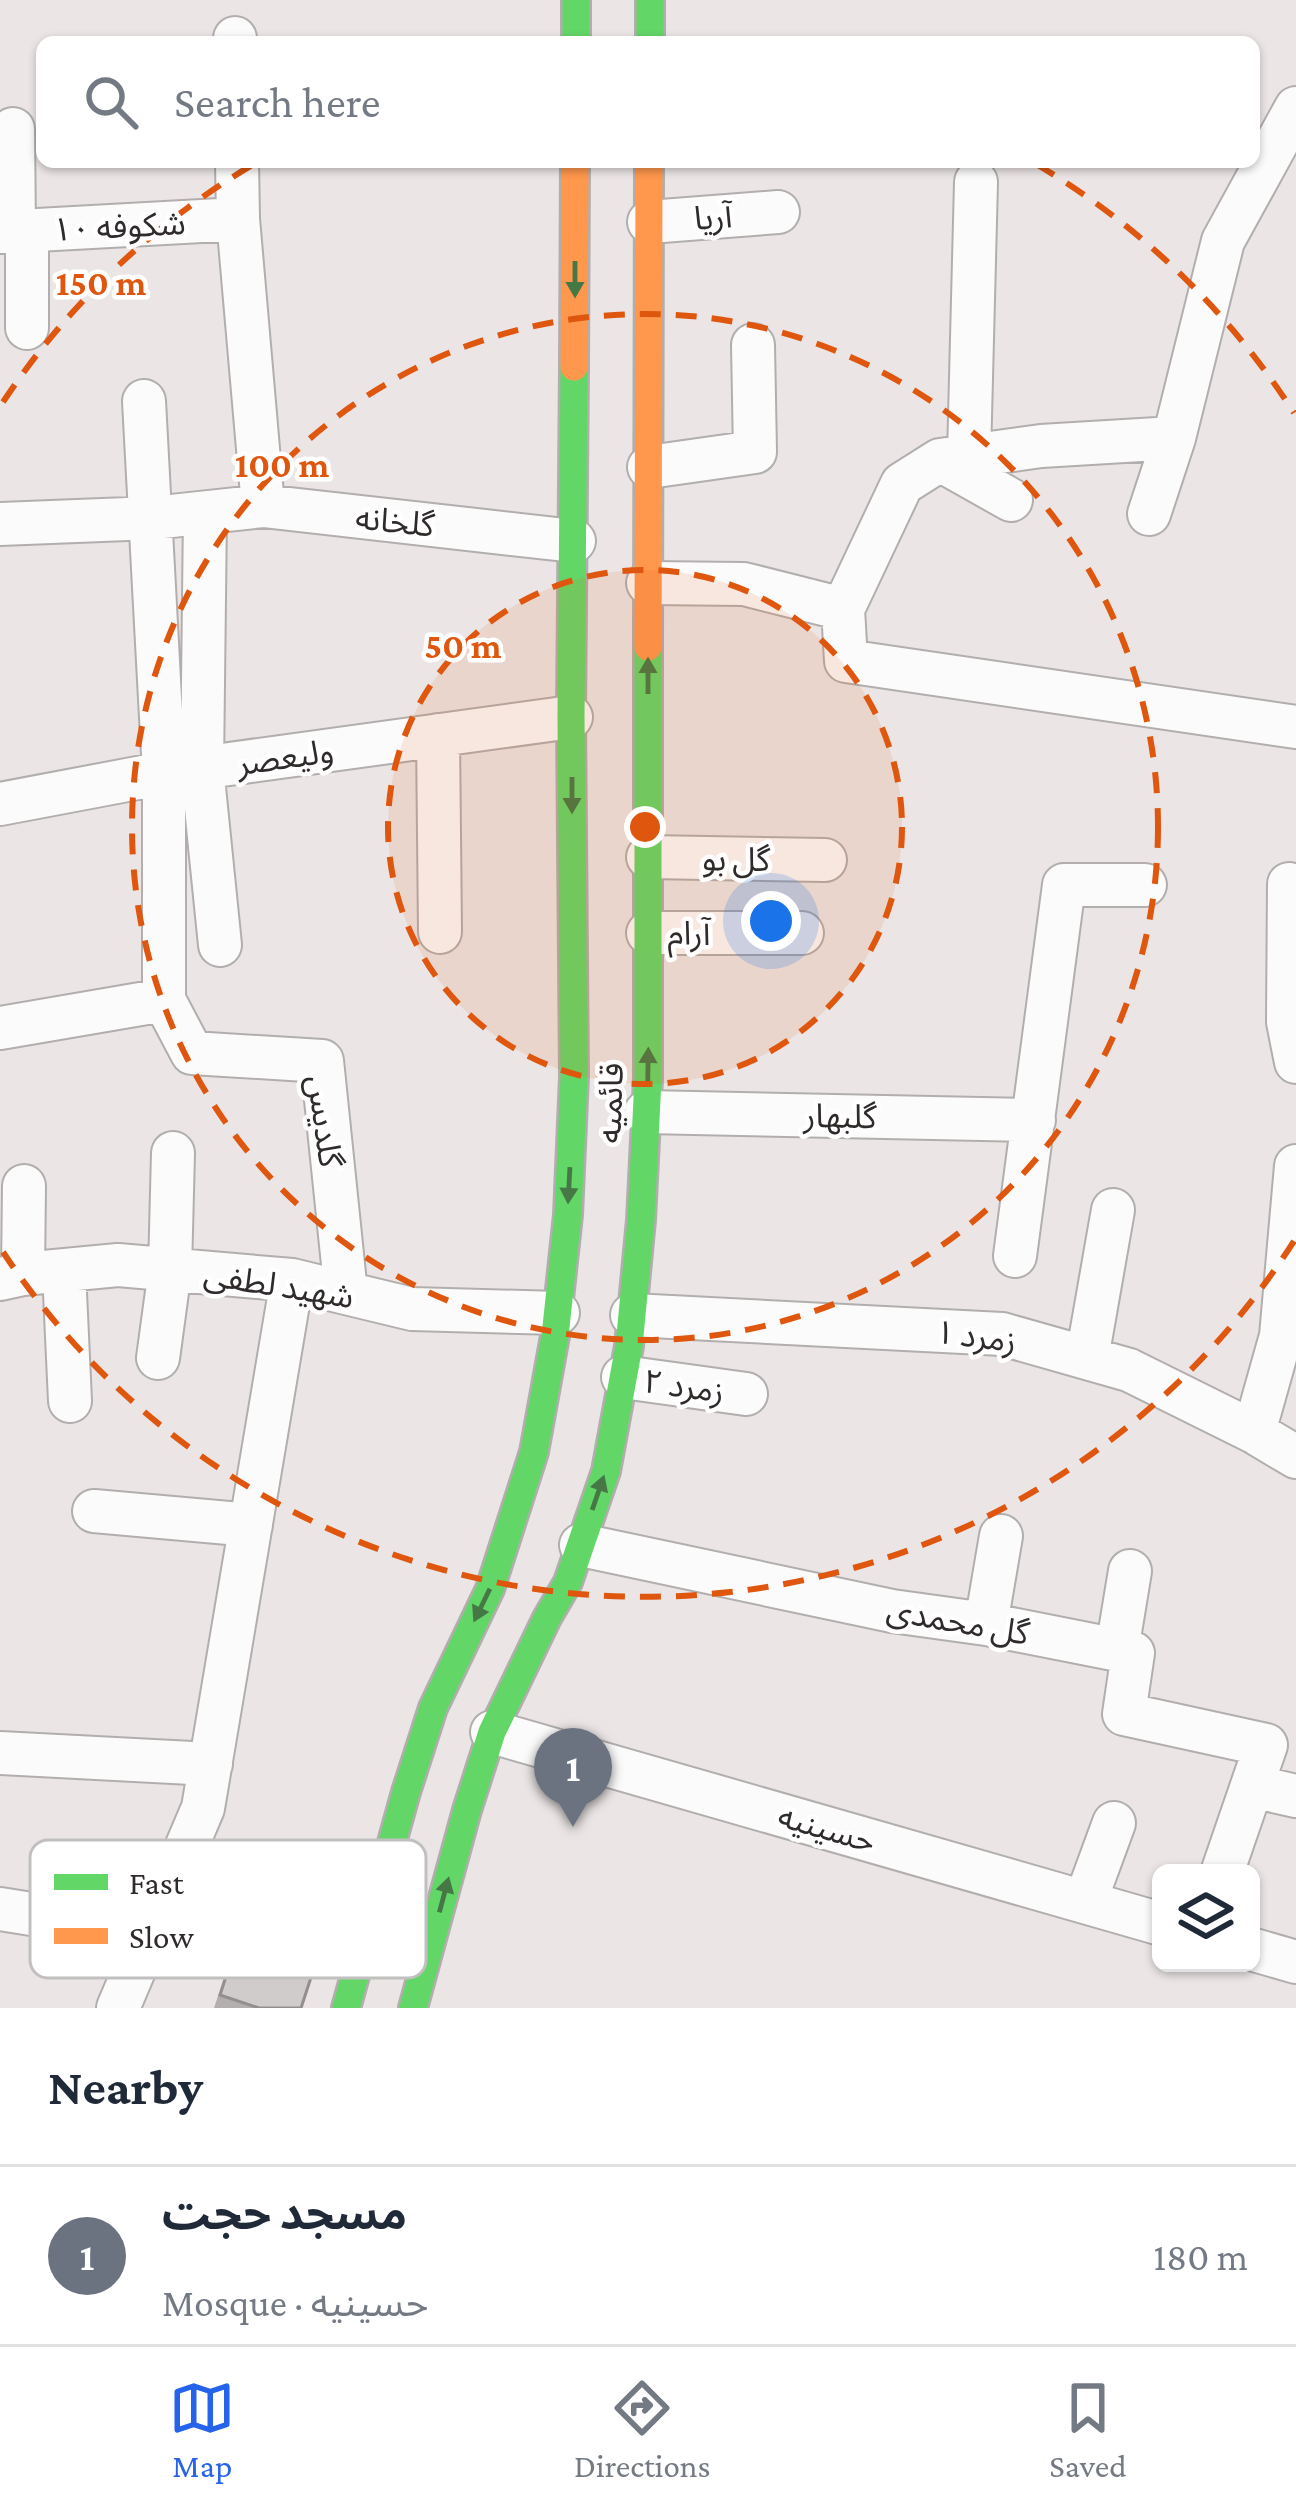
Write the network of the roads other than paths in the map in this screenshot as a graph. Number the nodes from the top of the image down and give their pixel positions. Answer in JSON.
{"nodes":[{"id":1,"x":1296,"y":108,"type":"edge"},
{"id":2,"x":13,"y":129,"type":"dead end"},
{"id":3,"x":237,"y":168,"type":"edge"},
{"id":4,"x":575,"y":168,"type":"edge"},
{"id":5,"x":649,"y":168,"type":"edge"},
{"id":6,"x":976,"y":182,"type":"dead end"},
{"id":7,"x":778,"y":212,"type":"dead end"},
{"id":8,"x":238,"y":219,"type":"junction"},
{"id":9,"x":649,"y":221,"type":"junction"},
{"id":10,"x":14,"y":231,"type":"edge"},
{"id":11,"x":28,"y":328,"type":"dead end"},
{"id":12,"x":753,"y":345,"type":"dead end"},
{"id":13,"x":144,"y":401,"type":"dead end"},
{"id":14,"x":1174,"y":438,"type":"junction"},
{"id":15,"x":954,"y":458,"type":"junction"},
{"id":16,"x":649,"y":467,"type":"junction"},
{"id":17,"x":1011,"y":500,"type":"dead end"},
{"id":18,"x":263,"y":506,"type":"junction"},
{"id":19,"x":205,"y":513,"type":"junction"},
{"id":20,"x":1149,"y":514,"type":"dead end"},
{"id":21,"x":153,"y":518,"type":"junction"},
{"id":22,"x":0,"y":524,"type":"edge"},
{"id":23,"x":574,"y":541,"type":"junction"},
{"id":24,"x":648,"y":583,"type":"junction"},
{"id":25,"x":843,"y":609,"type":"junction"},
{"id":26,"x":571,"y":716,"type":"junction"},
{"id":27,"x":1296,"y":727,"type":"edge"},
{"id":28,"x":438,"y":736,"type":"junction"},
{"id":29,"x":183,"y":771,"type":"junction"},
{"id":30,"x":0,"y":804,"type":"edge"},
{"id":31,"x":648,"y":857,"type":"junction"},
{"id":32,"x":824,"y":860,"type":"dead end"},
{"id":33,"x":1289,"y":884,"type":"dead end"},
{"id":34,"x":1145,"y":885,"type":"dead end"},
{"id":35,"x":440,"y":932,"type":"dead end"},
{"id":36,"x":648,"y":933,"type":"junction"},
{"id":37,"x":802,"y":933,"type":"dead end"},
{"id":38,"x":220,"y":945,"type":"dead end"},
{"id":39,"x":164,"y":1000,"type":"junction"},
{"id":40,"x":0,"y":1028,"type":"edge"},
{"id":41,"x":1296,"y":1062,"type":"edge"},
{"id":42,"x":646,"y":1112,"type":"junction"},
{"id":43,"x":1034,"y":1120,"type":"junction"},
{"id":44,"x":173,"y":1153,"type":"dead end"},
{"id":45,"x":1296,"y":1166,"type":"edge"},
{"id":46,"x":24,"y":1186,"type":"dead end"},
{"id":47,"x":1113,"y":1210,"type":"dead end"},
{"id":48,"x":1015,"y":1256,"type":"dead end"},
{"id":49,"x":170,"y":1270,"type":"junction"},
{"id":50,"x":29,"y":1275,"type":"edge"},
{"id":51,"x":292,"y":1280,"type":"junction"},
{"id":52,"x":346,"y":1293,"type":"junction"},
{"id":53,"x":558,"y":1313,"type":"junction"},
{"id":54,"x":632,"y":1315,"type":"junction"},
{"id":55,"x":158,"y":1358,"type":"dead end"},
{"id":56,"x":1087,"y":1358,"type":"junction"},
{"id":57,"x":623,"y":1377,"type":"junction"},
{"id":58,"x":746,"y":1394,"type":"dead end"},
{"id":59,"x":70,"y":1401,"type":"dead end"},
{"id":60,"x":1254,"y":1432,"type":"junction"},
{"id":61,"x":1296,"y":1457,"type":"edge"},
{"id":62,"x":94,"y":1511,"type":"dead end"},
{"id":63,"x":251,"y":1525,"type":"junction"},
{"id":64,"x":1001,"y":1536,"type":"dead end"},
{"id":65,"x":580,"y":1545,"type":"junction"},
{"id":66,"x":1130,"y":1570,"type":"dead end"},
{"id":67,"x":986,"y":1624,"type":"junction"},
{"id":68,"x":1117,"y":1650,"type":"junction"},
{"id":69,"x":493,"y":1732,"type":"junction"},
{"id":70,"x":0,"y":1753,"type":"edge"},
{"id":71,"x":211,"y":1764,"type":"junction"},
{"id":72,"x":1252,"y":1786,"type":"junction"},
{"id":73,"x":1296,"y":1796,"type":"edge"},
{"id":74,"x":1114,"y":1823,"type":"dead end"},
{"id":75,"x":190,"y":1840,"type":"edge"},
{"id":76,"x":393,"y":1840,"type":"edge"},
{"id":77,"x":1225,"y":1864,"type":"edge"},
{"id":78,"x":1085,"y":1902,"type":"junction"},
{"id":79,"x":0,"y":1909,"type":"edge"},
{"id":80,"x":30,"y":1914,"type":"edge"},
{"id":81,"x":1152,"y":1921,"type":"edge"},
{"id":82,"x":1260,"y":1952,"type":"edge"},
{"id":83,"x":426,"y":1960,"type":"edge"},
{"id":84,"x":1296,"y":1962,"type":"edge"},
{"id":85,"x":131,"y":1978,"type":"edge"},
{"id":86,"x":354,"y":1978,"type":"edge"},
{"id":87,"x":421,"y":1978,"type":"edge"},
{"id":88,"x":118,"y":2008,"type":"edge"},
{"id":89,"x":346,"y":2008,"type":"edge"},
{"id":90,"x":413,"y":2008,"type":"edge"}],
"edges":[{"from":1,"to":14,"type":"street"},
{"from":2,"to":10,"type":"street"},
{"from":3,"to":8,"type":"street"},
{"from":4,"to":23,"type":"main road","name":"قائمیه","one_way":true},
{"from":5,"to":9,"type":"main road","name":"قائمیه"},
{"from":6,"to":15,"type":"street"},
{"from":7,"to":9,"type":"street","name":"آریا"},
{"from":8,"to":10,"type":"street","name":"شکوفه ۱۰"},
{"from":8,"to":18,"type":"street"},
{"from":9,"to":16,"type":"main road","name":"قائمیه"},
{"from":10,"to":11,"type":"street"},
{"from":12,"to":16,"type":"street"},
{"from":13,"to":21,"type":"street"},
{"from":14,"to":15,"type":"street"},
{"from":14,"to":20,"type":"street"},
{"from":15,"to":17,"type":"street"},
{"from":15,"to":25,"type":"street"},
{"from":16,"to":24,"type":"main road","name":"قائمیه"},
{"from":18,"to":19,"type":"street","name":"گلخانه"},
{"from":18,"to":23,"type":"street","name":"گلخانه"},
{"from":19,"to":21,"type":"street","name":"گلخانه"},
{"from":19,"to":29,"type":"street"},
{"from":21,"to":22,"type":"street","name":"گلخانه"},
{"from":21,"to":29,"type":"street"},
{"from":23,"to":26,"type":"main road","name":"قائمیه"},
{"from":24,"to":25,"type":"street"},
{"from":31,"to":24,"type":"main road","name":"قائمیه","one_way":true},
{"from":25,"to":27,"type":"street"},
{"from":26,"to":28,"type":"street","name":"ولیعصر"},
{"from":26,"to":53,"type":"main road","name":"قائمیه","one_way":true},
{"from":28,"to":29,"type":"street","name":"ولیعصر"},
{"from":28,"to":35,"type":"street"},
{"from":29,"to":30,"type":"street","name":"ولیعصر"},
{"from":29,"to":38,"type":"street"},
{"from":29,"to":39,"type":"street"},
{"from":31,"to":32,"type":"street","name":"گل بو"},
{"from":31,"to":36,"type":"main road","name":"قائمیه"},
{"from":33,"to":41,"type":"street"},
{"from":34,"to":43,"type":"street"},
{"from":36,"to":37,"type":"street","name":"آرام"},
{"from":42,"to":36,"type":"main road","name":"قائمیه","one_way":true},
{"from":39,"to":40,"type":"street"},
{"from":39,"to":52,"type":"street","name":"گلدیس"},
{"from":42,"to":43,"type":"street","name":"گلبهار"},
{"from":42,"to":54,"type":"main road","name":"قائمیه"},
{"from":43,"to":48,"type":"street"},
{"from":44,"to":49,"type":"street"},
{"from":45,"to":60,"type":"street"},
{"from":46,"to":50,"type":"street"},
{"from":47,"to":56,"type":"street"},
{"from":49,"to":50,"type":"street","name":"شهید لطفی"},
{"from":49,"to":51,"type":"street","name":"شهید لطفی"},
{"from":49,"to":55,"type":"street"},
{"from":50,"to":59,"type":"street"},
{"from":51,"to":52,"type":"street","name":"شهید لطفی"},
{"from":51,"to":63,"type":"street"},
{"from":52,"to":53,"type":"street","name":"شهید لطفی"},
{"from":53,"to":76,"type":"main road","name":"قائمیه","one_way":true},
{"from":54,"to":56,"type":"street","name":"زمرد ۱"},
{"from":54,"to":57,"type":"main road","name":"قائمیه"},
{"from":56,"to":60,"type":"street","name":"زمرد ۱"},
{"from":57,"to":58,"type":"street","name":"زمرد ۲"},
{"from":65,"to":57,"type":"main road","name":"قائمیه","one_way":true},
{"from":60,"to":61,"type":"street","name":"زمرد ۱"},
{"from":62,"to":63,"type":"street"},
{"from":63,"to":71,"type":"street"},
{"from":64,"to":67,"type":"street"},
{"from":65,"to":67,"type":"street","name":"گل محمدی"},
{"from":65,"to":69,"type":"main road","name":"قائمیه"},
{"from":66,"to":68,"type":"street"},
{"from":67,"to":68,"type":"street","name":"گل محمدی"},
{"from":68,"to":72,"type":"street"},
{"from":69,"to":78,"type":"street","name":"حسینیه"},
{"from":83,"to":69,"type":"main road","name":"قائمیه","one_way":true},
{"from":70,"to":71,"type":"street"},
{"from":71,"to":75,"type":"street"},
{"from":72,"to":73,"type":"street"},
{"from":72,"to":77,"type":"street"},
{"from":74,"to":78,"type":"street"},
{"from":78,"to":81,"type":"street","name":"حسینیه"},
{"from":79,"to":80,"type":"street"},
{"from":82,"to":84,"type":"street"},
{"from":85,"to":88,"type":"street"},
{"from":86,"to":89,"type":"main road","name":"قائمیه","one_way":true},
{"from":90,"to":87,"type":"main road","name":"قائمیه","one_way":true}]}
